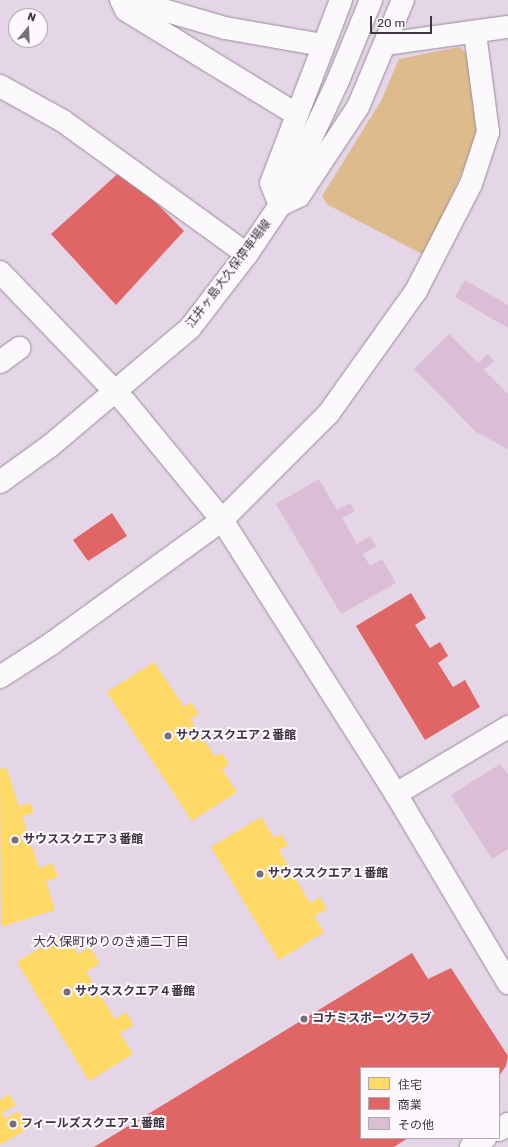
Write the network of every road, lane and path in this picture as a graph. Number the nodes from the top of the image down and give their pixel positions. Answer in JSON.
{"nodes":[{"id":1,"x":121,"y":0,"type":"edge"},
{"id":2,"x":129,"y":0,"type":"edge"},
{"id":3,"x":341,"y":0,"type":"edge"},
{"id":4,"x":371,"y":0,"type":"edge"},
{"id":5,"x":403,"y":0,"type":"edge"},
{"id":6,"x":508,"y":27,"type":"edge"},
{"id":7,"x":475,"y":33,"type":"junction"},
{"id":8,"x":385,"y":44,"type":"junction"},
{"id":9,"x":322,"y":45,"type":"junction"},
{"id":10,"x":0,"y":86,"type":"edge"},
{"id":11,"x":296,"y":114,"type":"junction"},
{"id":12,"x":280,"y":205,"type":"junction"},
{"id":13,"x":247,"y":254,"type":"junction"},
{"id":14,"x":0,"y":272,"type":"edge"},
{"id":15,"x":19,"y":348,"type":"dead end"},
{"id":16,"x":0,"y":362,"type":"edge"},
{"id":17,"x":116,"y":392,"type":"junction"},
{"id":18,"x":0,"y":482,"type":"edge"},
{"id":19,"x":222,"y":520,"type":"junction"},
{"id":20,"x":0,"y":677,"type":"edge"},
{"id":21,"x":508,"y":727,"type":"edge"},
{"id":22,"x":396,"y":794,"type":"junction"},
{"id":23,"x":508,"y":983,"type":"edge"},
{"id":24,"x":484,"y":1139,"type":"edge"},
{"id":25,"x":470,"y":1147,"type":"edge"}],
"edges":[{"from":1,"to":11,"type":"street"},
{"from":2,"to":9,"type":"street"},
{"from":3,"to":9,"type":"street"},
{"from":4,"to":12,"type":"street","name":"江井ヶ島大久保停車場線"},
{"from":5,"to":8,"type":"street"},
{"from":6,"to":7,"type":"street"},
{"from":7,"to":8,"type":"street"},
{"from":7,"to":19,"type":"street"},
{"from":8,"to":12,"type":"street"},
{"from":9,"to":11,"type":"street"},
{"from":10,"to":13,"type":"street"},
{"from":11,"to":12,"type":"street"},
{"from":12,"to":13,"type":"street","name":"江井ヶ島大久保停車場線"},
{"from":13,"to":17,"type":"street","name":"江井ヶ島大久保停車場線"},
{"from":14,"to":17,"type":"street"},
{"from":15,"to":16,"type":"street"},
{"from":17,"to":18,"type":"street","name":"江井ヶ島大久保停車場線"},
{"from":17,"to":19,"type":"street"},
{"from":19,"to":20,"type":"street"},
{"from":19,"to":22,"type":"street"},
{"from":21,"to":22,"type":"street"},
{"from":22,"to":23,"type":"street"},
{"from":24,"to":25,"type":"street"}]}
